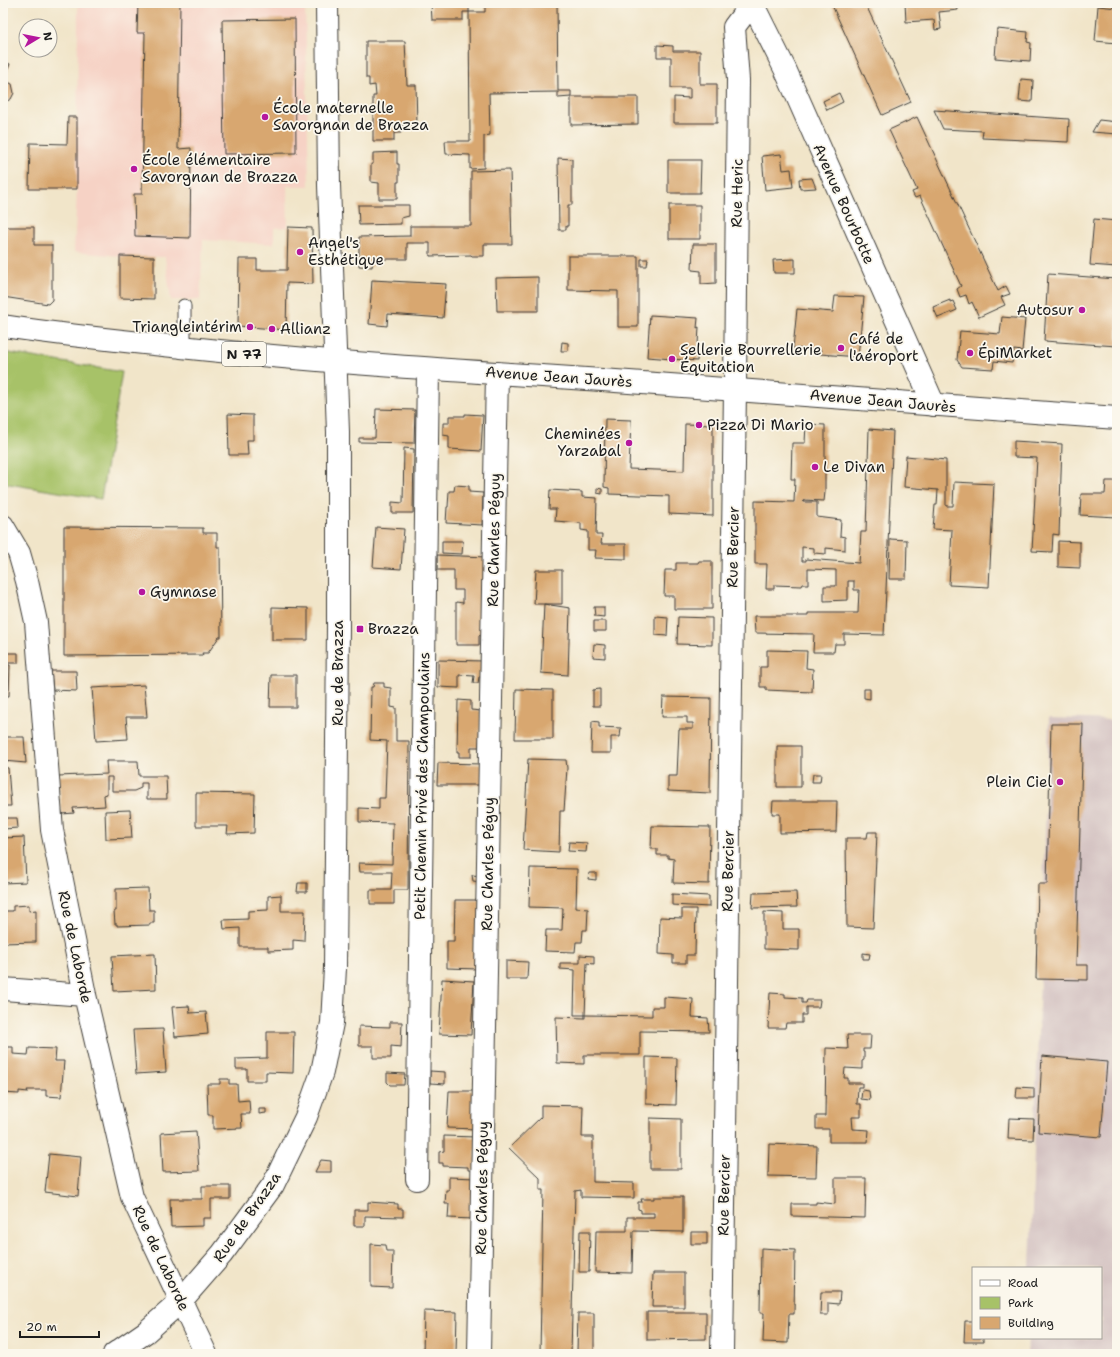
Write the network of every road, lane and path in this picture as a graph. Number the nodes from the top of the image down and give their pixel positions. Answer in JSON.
{"nodes":[{"id":1,"x":328,"y":3,"type":"edge"},
{"id":2,"x":752,"y":3,"type":"edge"},
{"id":3,"x":184,"y":306,"type":"dead end"},
{"id":4,"x":3,"y":326,"type":"edge"},
{"id":5,"x":184,"y":348,"type":"junction"},
{"id":6,"x":335,"y":362,"type":"junction"},
{"id":7,"x":428,"y":369,"type":"junction"},
{"id":8,"x":497,"y":373,"type":"junction"},
{"id":9,"x":735,"y":389,"type":"junction"},
{"id":10,"x":934,"y":405,"type":"junction"},
{"id":11,"x":1117,"y":418,"type":"edge"},
{"id":12,"x":3,"y":526,"type":"edge"},
{"id":13,"x":3,"y":990,"type":"edge"},
{"id":14,"x":85,"y":995,"type":"junction"},
{"id":15,"x":417,"y":1179,"type":"dead end"},
{"id":16,"x":182,"y":1301,"type":"junction"},
{"id":17,"x":114,"y":1354,"type":"edge"},
{"id":18,"x":206,"y":1354,"type":"edge"},
{"id":19,"x":479,"y":1354,"type":"edge"},
{"id":20,"x":722,"y":1354,"type":"edge"}],
"edges":[{"from":1,"to":6,"type":"street","name":"Rue de Brazza"},
{"from":2,"to":9,"type":"street","name":"Rue Heric"},
{"from":2,"to":10,"type":"street","name":"Avenue Bourbotte"},
{"from":3,"to":5,"type":"lane"},
{"from":4,"to":5,"type":"street","name":"Avenue Jean Jaurès","number":"N 77"},
{"from":5,"to":6,"type":"street","name":"Avenue Jean Jaurès","number":"N 77"},
{"from":6,"to":7,"type":"street","name":"Avenue Jean Jaurès","number":"N 77"},
{"from":6,"to":16,"type":"street","name":"Rue de Brazza"},
{"from":7,"to":8,"type":"street","name":"Avenue Jean Jaurès","number":"N 77"},
{"from":7,"to":15,"type":"street","name":"Petit Chemin Privé des Champoulains"},
{"from":8,"to":9,"type":"street","name":"Avenue Jean Jaurès","number":"N 77"},
{"from":8,"to":19,"type":"street","name":"Rue Charles Péguy"},
{"from":9,"to":10,"type":"street","name":"Avenue Jean Jaurès","number":"N 77"},
{"from":9,"to":20,"type":"street","name":"Rue Bercier"},
{"from":10,"to":11,"type":"street","name":"Avenue Jean Jaurès","number":"N 77"},
{"from":12,"to":14,"type":"street","name":"Rue de Laborde"},
{"from":13,"to":14,"type":"street"},
{"from":14,"to":16,"type":"street","name":"Rue de Laborde"},
{"from":16,"to":17,"type":"street","name":"Rue de Brazza"},
{"from":16,"to":18,"type":"street","name":"Rue de Laborde"}]}
